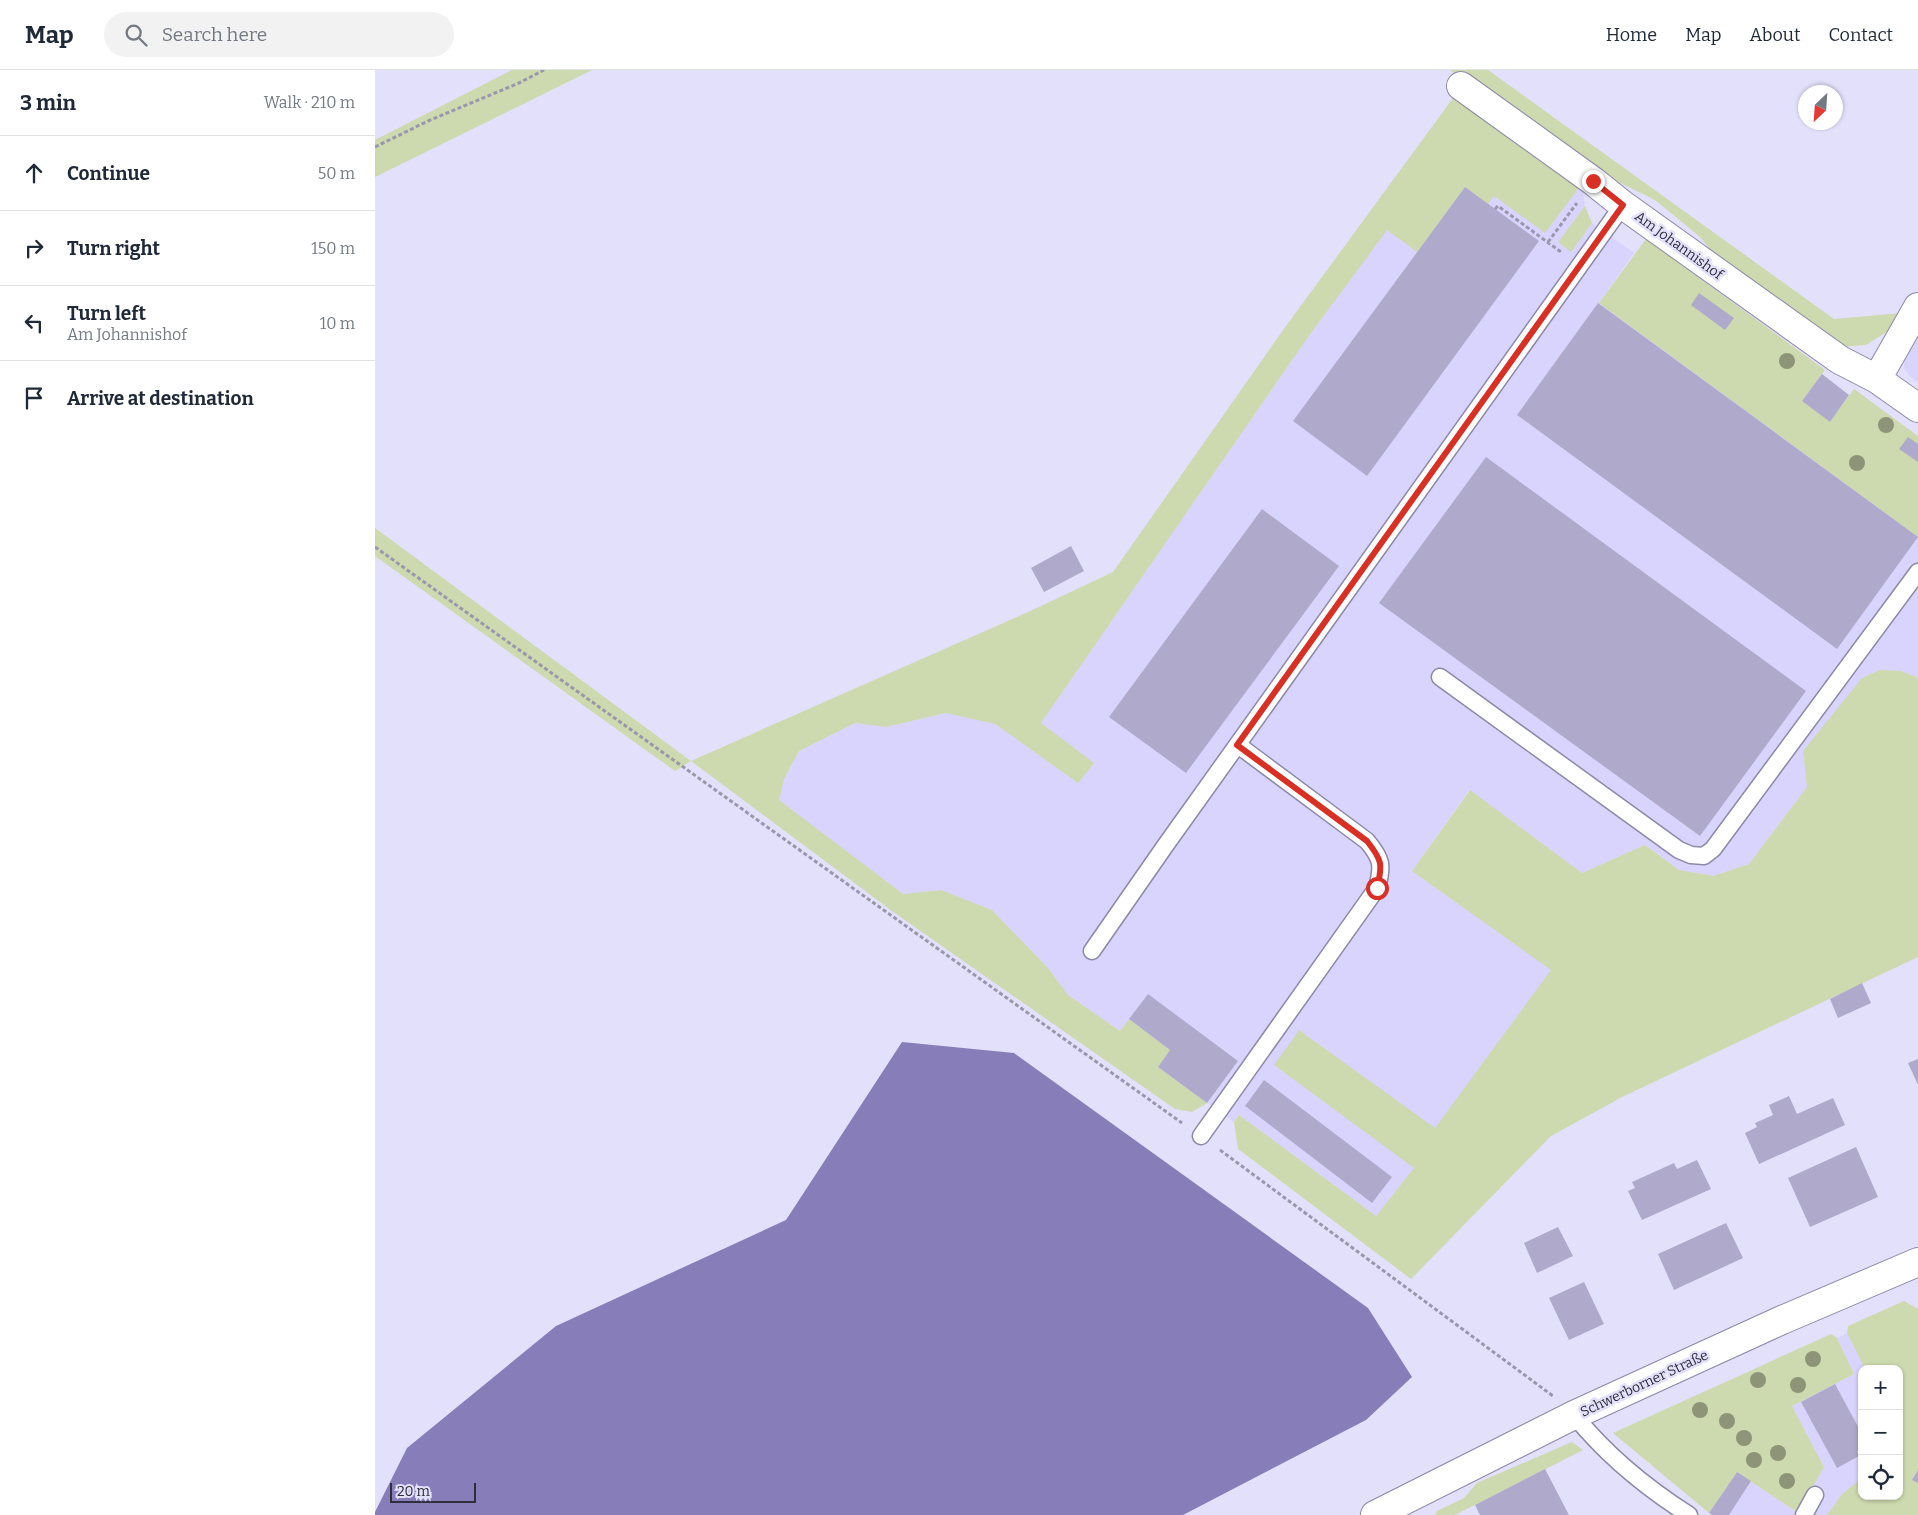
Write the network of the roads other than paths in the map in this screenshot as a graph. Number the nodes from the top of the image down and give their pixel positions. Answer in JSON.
{"nodes":[{"id":1,"x":1461,"y":86,"type":"dead end"},
{"id":2,"x":1623,"y":205,"type":"junction"},
{"id":3,"x":1918,"y":306,"type":"edge"},
{"id":4,"x":1877,"y":379,"type":"junction"},
{"id":5,"x":1918,"y":408,"type":"edge"},
{"id":6,"x":1918,"y":572,"type":"edge"},
{"id":7,"x":1440,"y":676,"type":"dead end"},
{"id":8,"x":1237,"y":745,"type":"junction"},
{"id":9,"x":1092,"y":951,"type":"dead end"},
{"id":10,"x":1201,"y":1136,"type":"road end"},
{"id":11,"x":1918,"y":1262,"type":"edge"},
{"id":12,"x":1574,"y":1416,"type":"junction"},
{"id":13,"x":1815,"y":1494,"type":"dead end"},
{"id":14,"x":1375,"y":1515,"type":"edge"},
{"id":15,"x":1689,"y":1515,"type":"edge"},
{"id":16,"x":1804,"y":1515,"type":"edge"}],
"edges":[{"from":1,"to":2,"type":"street","name":"Am Johannishof"},
{"from":2,"to":4,"type":"street","name":"Am Johannishof"},
{"from":2,"to":8,"type":"lane"},
{"from":3,"to":4,"type":"street"},
{"from":4,"to":5,"type":"street","name":"Am Johannishof"},
{"from":6,"to":7,"type":"lane"},
{"from":8,"to":9,"type":"lane"},
{"from":8,"to":10,"type":"lane"},
{"from":11,"to":12,"type":"street","name":"Schwerborner Straße"},
{"from":12,"to":14,"type":"street","name":"Schwerborner Straße"},
{"from":12,"to":15,"type":"lane"},
{"from":13,"to":16,"type":"lane"}]}
